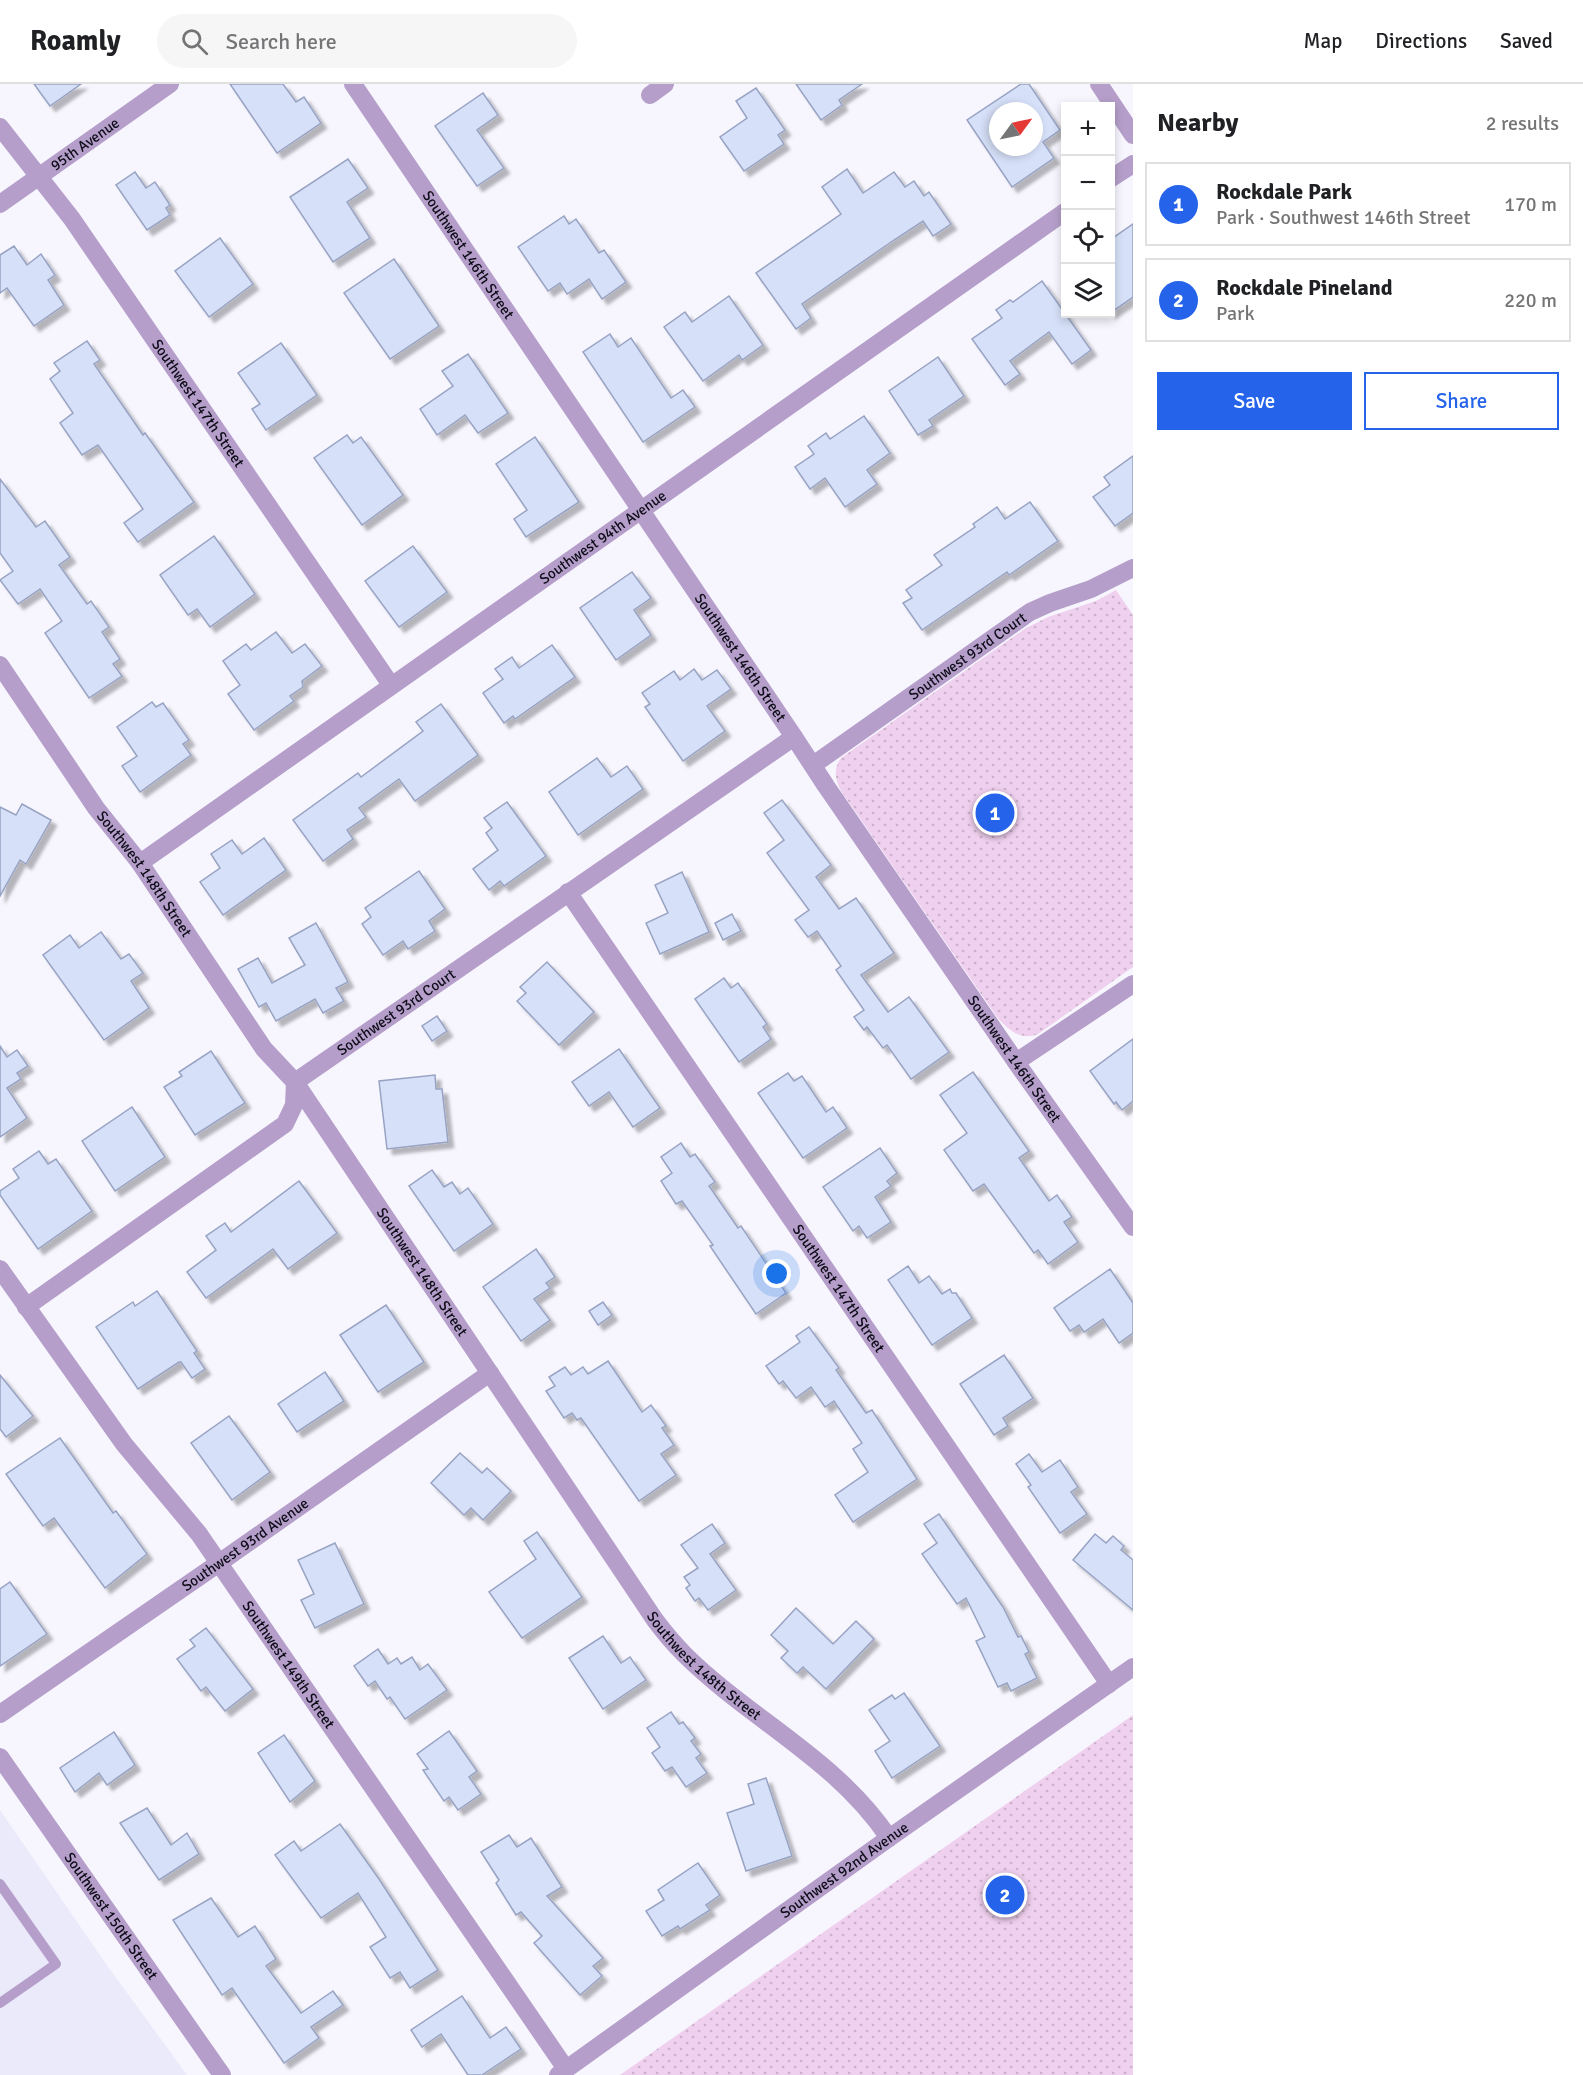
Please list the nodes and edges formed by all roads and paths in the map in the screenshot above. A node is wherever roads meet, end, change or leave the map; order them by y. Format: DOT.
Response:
graph roads {
  1 [pos="170,84"];
  2 [pos="353,84"];
  3 [pos="665,84"];
  4 [pos="1099,84"];
  5 [pos="650,95"];
  6 [pos="0,127"];
  7 [pos="1133,135"];
  8 [pos="1133,164"];
  9 [pos="38,177"];
  10 [pos="1115,177"];
  11 [pos="0,204"];
  12 [pos="1061,214"];
  13 [pos="641,510"];
  14 [pos="1133,567"];
  15 [pos="0,665"];
  16 [pos="391,685"];
  17 [pos="794,736"];
  18 [pos="813,765"];
  19 [pos="140,863"];
  20 [pos="568,892"];
  21 [pos="1133,984"];
  22 [pos="1016,1062"];
  23 [pos="295,1082"];
  24 [pos="1133,1227"];
  25 [pos="0,1269"];
  26 [pos="26,1307"];
  27 [pos="490,1372"];
  28 [pos="219,1563"];
  29 [pos="1133,1667"];
  30 [pos="1109,1684"];
  31 [pos="0,1714"];
  32 [pos="0,1757"];
  33 [pos="889,1838"];
  34 [pos="0,1884"];
  35 [pos="0,2003"];
  36 [pos="562,2072"];
  37 [pos="222,2075"];
  1 -- 9 [label="street, 95th Avenue"];
  2 -- 13 [label="street, Southwest 146th Street"];
  3 -- 5 [label="street"];
  4 -- 7 [label="street"];
  6 -- 9 [label="street, Southwest 147th Street"];
  8 -- 10 [label="street"];
  9 -- 11 [label="street, 95th Avenue"];
  9 -- 16 [label="street, Southwest 147th Street"];
  12 -- 13 [label="street, Southwest 94th Avenue"];
  13 -- 16 [label="street, Southwest 94th Avenue"];
  13 -- 17 [label="street, Southwest 146th Street"];
  14 -- 18 [label="street, Southwest 93rd Court"];
  15 -- 19 [label="street, Southwest 148th Street"];
  16 -- 19 [label="street, Southwest 94th Avenue"];
  17 -- 18 [label="street, Southwest 146th Street"];
  17 -- 20 [label="street, Southwest 93rd Court"];
  18 -- 22 [label="street, Southwest 146th Street"];
  19 -- 23 [label="street, Southwest 148th Street"];
  20 -- 23 [label="street, Southwest 93rd Court"];
  20 -- 30 [label="street, Southwest 147th Street"];
  21 -- 22 [label="street"];
  22 -- 24 [label="street, Southwest 146th Street"];
  23 -- 26 [label="street"];
  23 -- 27 [label="street, Southwest 148th Street"];
  25 -- 26 [label="street, Southwest 149th Street"];
  26 -- 28 [label="street, Southwest 149th Street"];
  27 -- 28 [label="street, Southwest 93rd Avenue"];
  27 -- 33 [label="street, Southwest 148th Street"];
  28 -- 31 [label="street, Southwest 93rd Avenue"];
  28 -- 36 [label="street, Southwest 149th Street"];
  29 -- 30 [label="street, Southwest 92nd Avenue"];
  30 -- 33 [label="street, Southwest 92nd Avenue"];
  32 -- 37 [label="street, Southwest 150th Street"];
  33 -- 36 [label="street, Southwest 92nd Avenue"];
  34 -- 35 [label="lane"];
}
